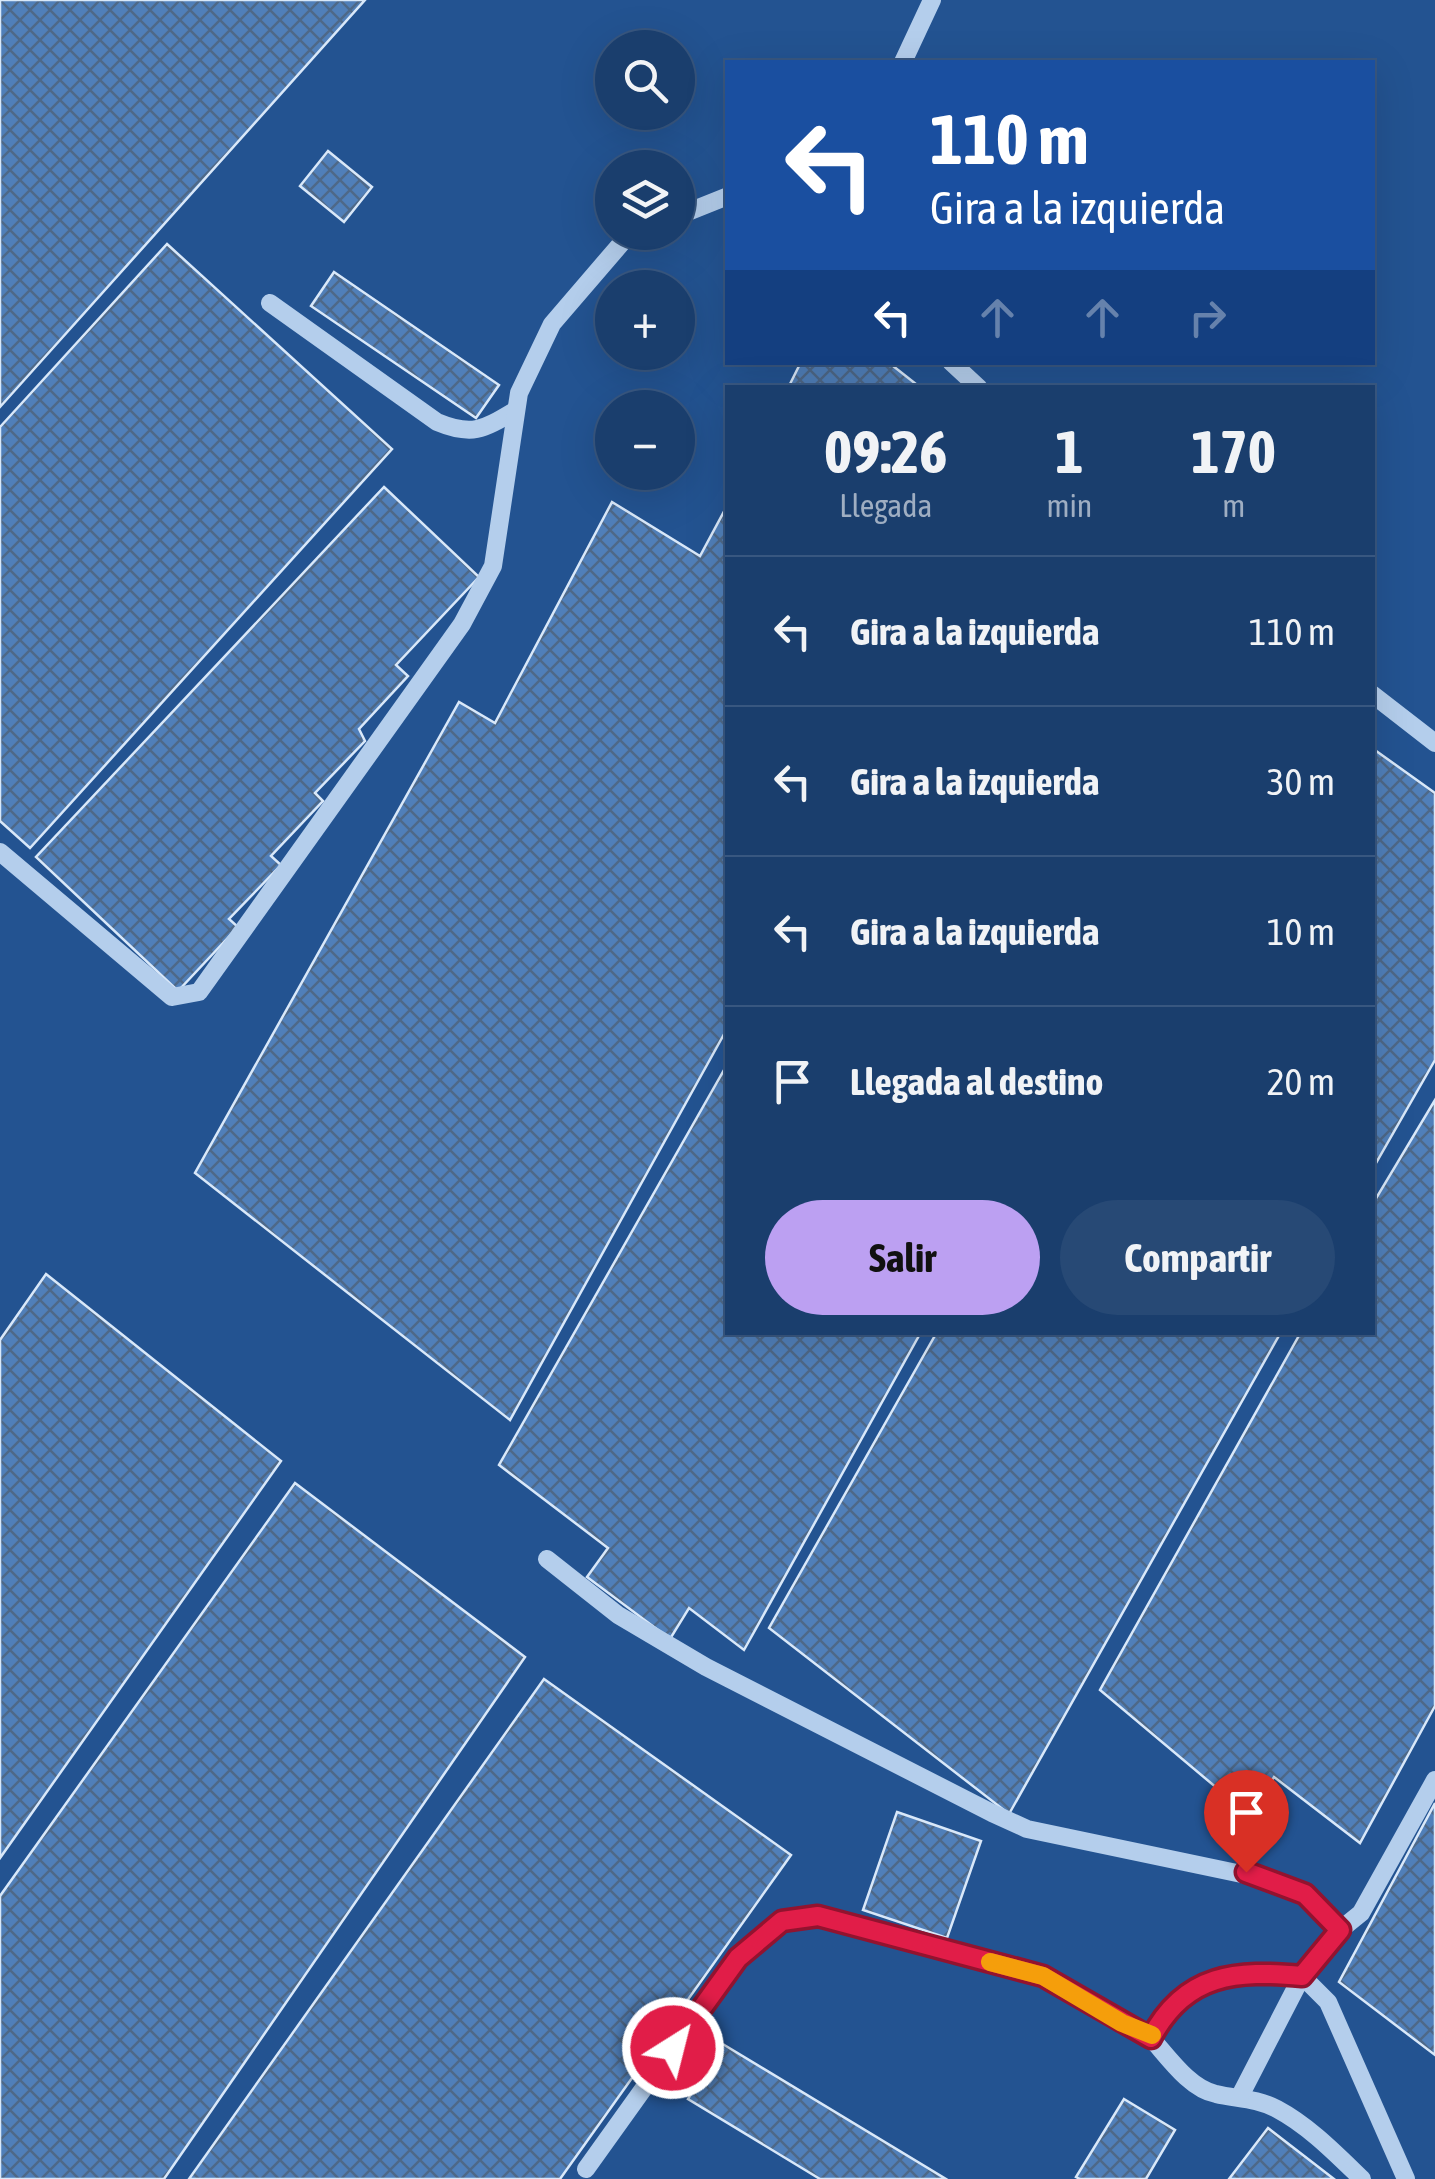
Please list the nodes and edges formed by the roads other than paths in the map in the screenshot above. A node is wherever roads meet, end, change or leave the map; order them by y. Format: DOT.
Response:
graph roads {
  1 [pos="932,0"];
  2 [pos="904,60"];
  3 [pos="725,197"];
  4 [pos="702,205"];
  5 [pos="695,208"];
  6 [pos="725,209"];
  7 [pos="616,250"];
  8 [pos="270,303"];
  9 [pos="954,365"];
  10 [pos="976,385"];
  11 [pos="516,410"];
  12 [pos="1375,696"];
  13 [pos="1435,743"];
  14 [pos="0,852"];
  15 [pos="547,1558"];
  16 [pos="1435,1780"];
  17 [pos="1340,1930"];
  18 [pos="1302,1976"];
  19 [pos="1151,2038"];
  20 [pos="1240,2096"];
  21 [pos="586,2169"];
  22 [pos="1362,2179"];
  23 [pos="1406,2179"];
  1 -- 2 [label="lane"];
  3 -- 4 [label="lane"];
  4 -- 5 [label="lane"];
  4 -- 6 [label="lane"];
  7 -- 11 [label="lane"];
  8 -- 11 [label="lane"];
  9 -- 10 [label="lane"];
  11 -- 14 [label="lane"];
  12 -- 13 [label="lane"];
  15 -- 17 [label="lane"];
  16 -- 17 [label="lane"];
  17 -- 18 [label="lane"];
  18 -- 19 [label="lane"];
  18 -- 20 [label="lane"];
  18 -- 23 [label="lane"];
  19 -- 20 [label="lane"];
  19 -- 21 [label="lane"];
  20 -- 22 [label="lane"];
}
